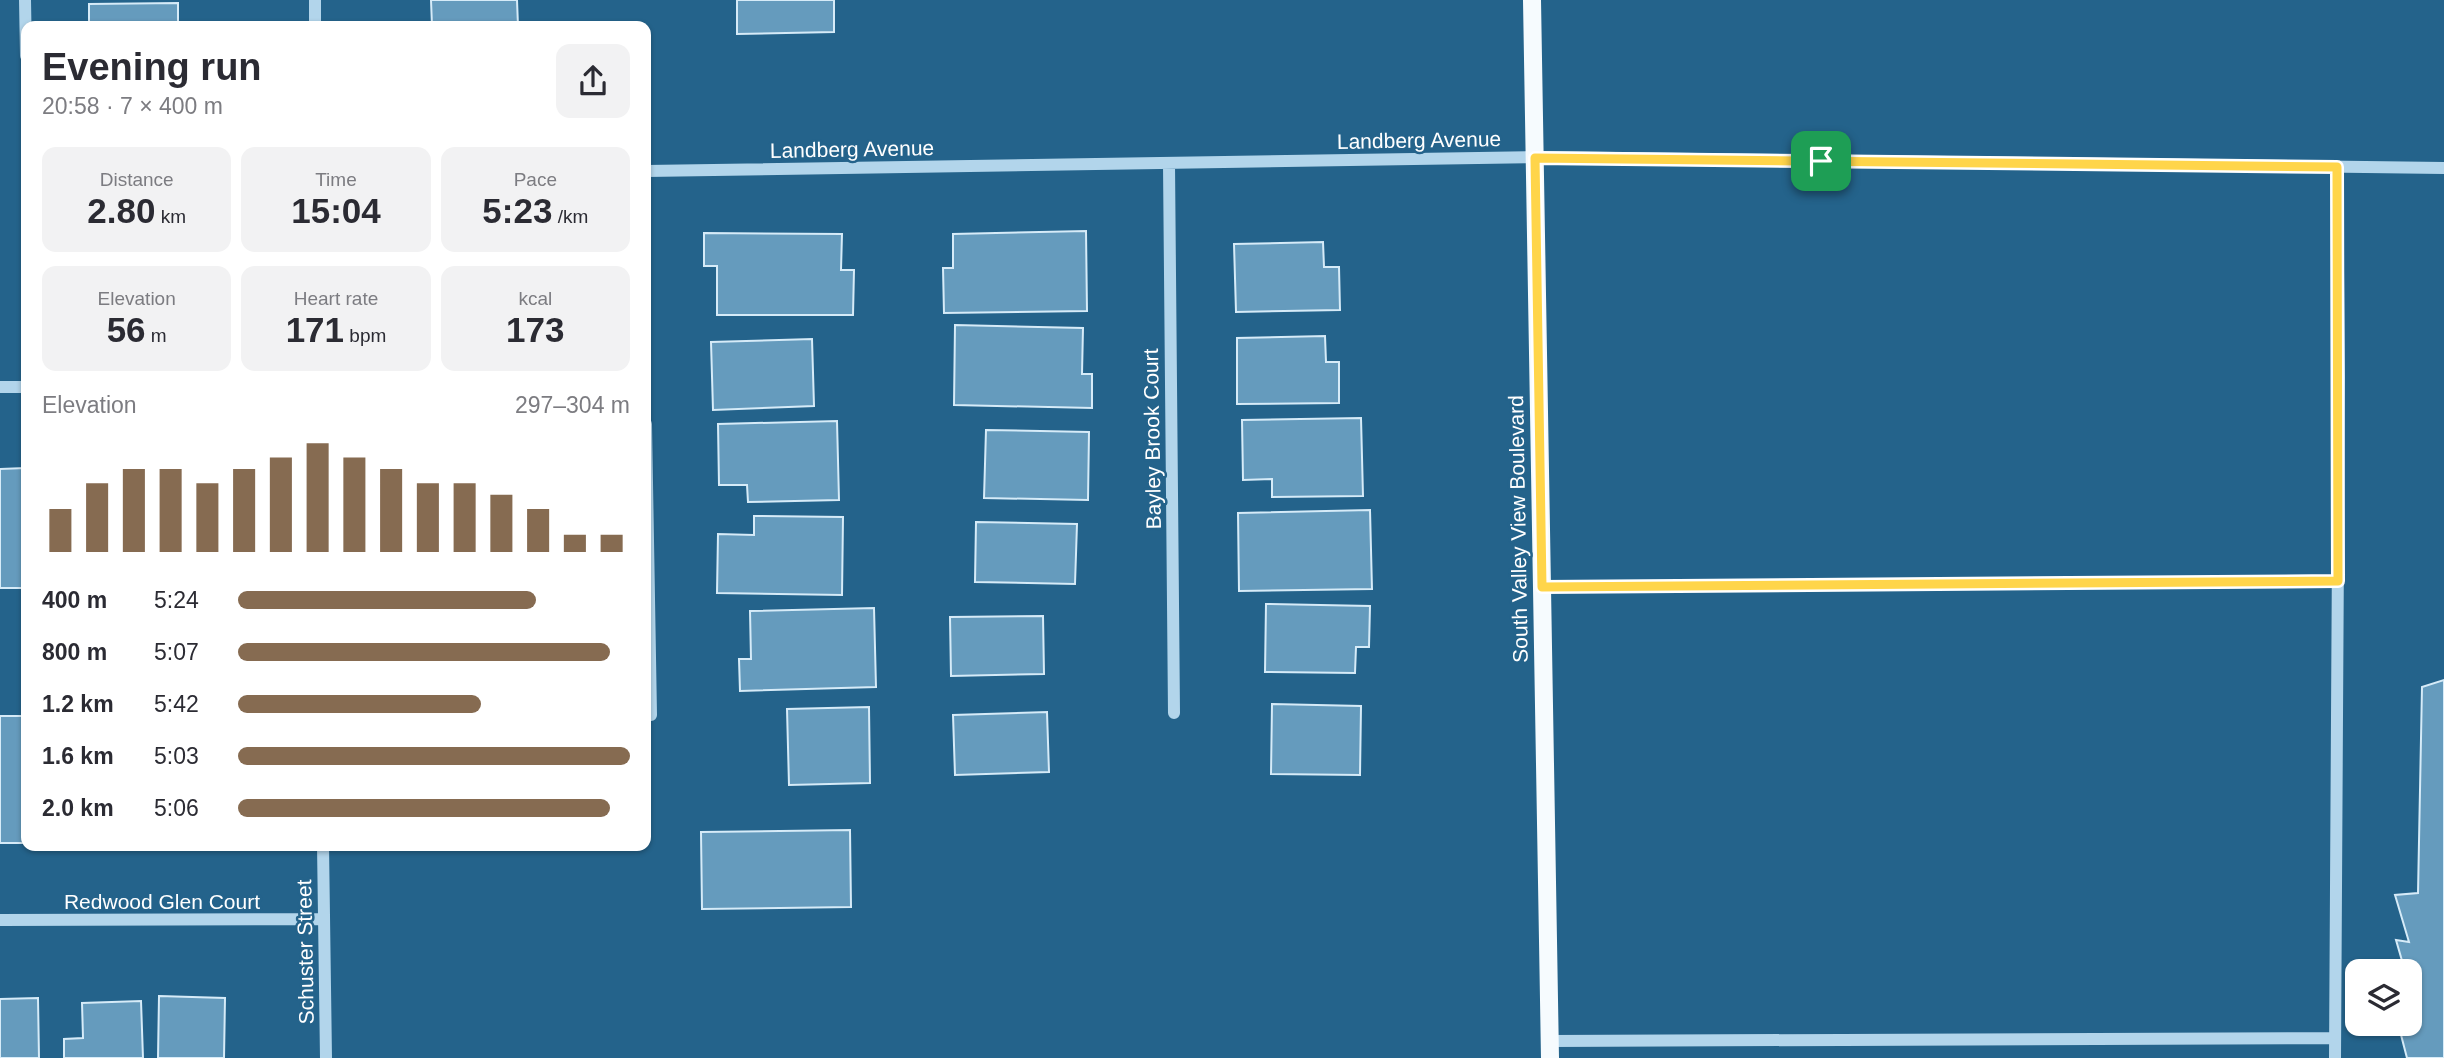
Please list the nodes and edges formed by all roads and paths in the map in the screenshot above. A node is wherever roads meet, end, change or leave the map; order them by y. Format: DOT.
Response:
graph roads {
  1 [pos="25,0"];
  2 [pos="315,0"];
  3 [pos="1532,0"];
  4 [pos="25,21"];
  5 [pos="315,21"];
  6 [pos="1535,158"];
  7 [pos="1169,164"];
  8 [pos="2337,167"];
  9 [pos="2444,168"];
  10 [pos="651,171"];
  11 [pos="0,387"];
  12 [pos="21,387"];
  13 [pos="2338,581"];
  14 [pos="1542,587"];
  15 [pos="1174,712"];
  16 [pos="323,851"];
  17 [pos="324,919"];
  18 [pos="0,920"];
  19 [pos="2335,1038"];
  20 [pos="1550,1050"];
  21 [pos="326,1058"];
  22 [pos="2335,1058"];
  1 -- 4 [label="street"];
  2 -- 5 [label="street"];
  3 -- 6 [label="main road, South Valley View Boulevard"];
  6 -- 7 [label="street, Landberg Avenue"];
  6 -- 8 [label="street, Landberg Avenue"];
  6 -- 14 [label="main road, South Valley View Boulevard"];
  7 -- 10 [label="street, Landberg Avenue"];
  7 -- 15 [label="street, Bayley Brook Court"];
  8 -- 9 [label="street, Landberg Avenue"];
  8 -- 13 [label="street"];
  11 -- 12 [label="street"];
  13 -- 14 [label="street"];
  13 -- 19 [label="street"];
  14 -- 20 [label="main road, South Valley View Boulevard"];
  16 -- 17 [label="street, Schuster Street"];
  17 -- 18 [label="street, Redwood Glen Court"];
  17 -- 21 [label="street, Schuster Street"];
  19 -- 20 [label="street"];
  19 -- 22 [label="street"];
}
